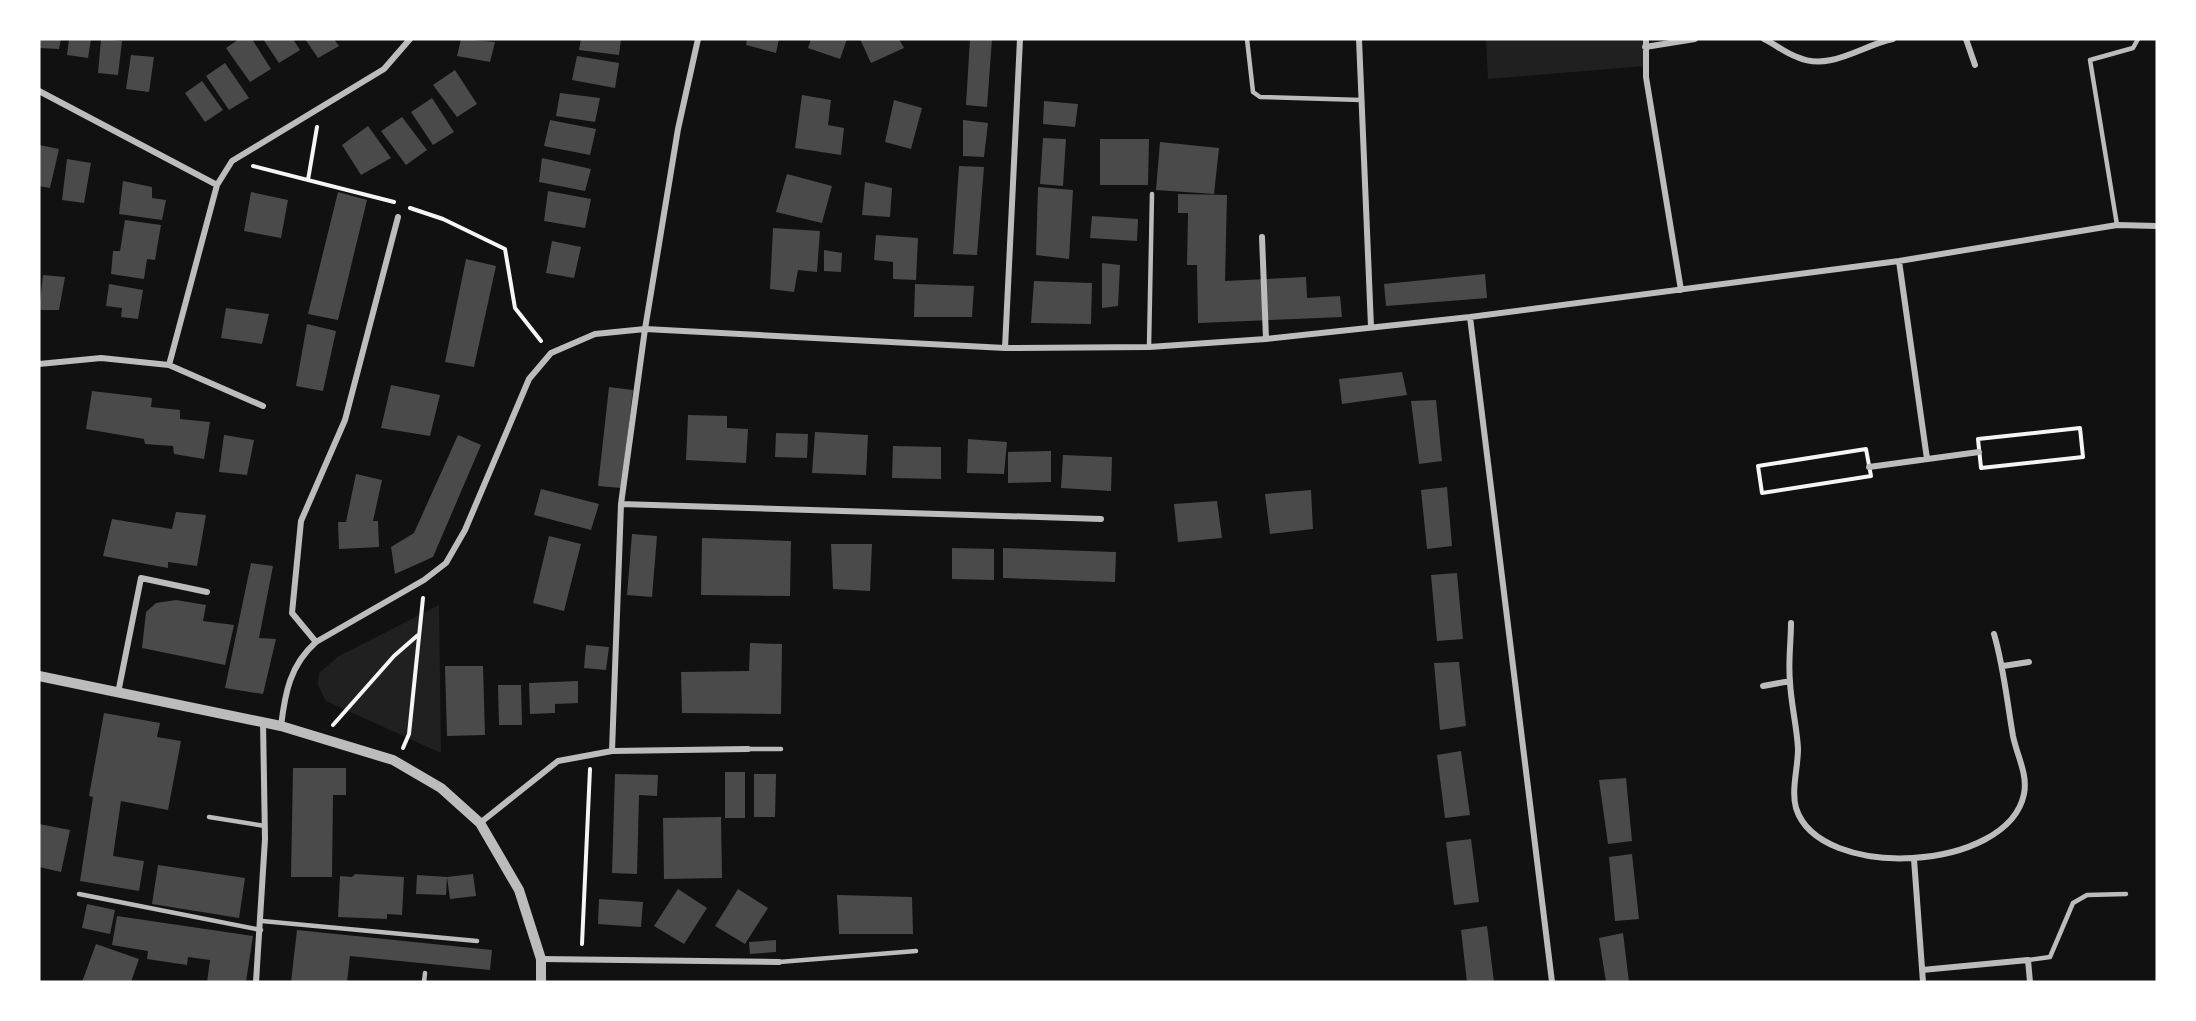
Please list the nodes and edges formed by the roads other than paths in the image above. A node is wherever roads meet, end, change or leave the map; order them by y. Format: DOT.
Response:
graph roads {
  1 [pos="410,39"];
  2 [pos="698,39"];
  3 [pos="1020,39"];
  4 [pos="1247,39"];
  5 [pos="1359,39"];
  6 [pos="1646,39"];
  7 [pos="1695,39"];
  8 [pos="1764,39"];
  9 [pos="1893,39"];
  10 [pos="1966,39"];
  11 [pos="2138,39"];
  12 [pos="1645,47"];
  13 [pos="1975,65"];
  14 [pos="39,91"];
  15 [pos="1361,100"];
  16 [pos="217,185"];
  17 [pos="1152,194"];
  18 [pos="398,217"];
  19 [pos="2117,225"];
  20 [pos="2157,226"];
  21 [pos="1262,237"];
  22 [pos="1899,261"];
  23 [pos="1681,290"];
  24 [pos="1470,317"];
  25 [pos="1371,327"];
  26 [pos="645,328"];
  27 [pos="1266,339"];
  28 [pos="1149,347"];
  29 [pos="1005,348"];
  30 [pos="39,364"];
  31 [pos="169,364"];
  32 [pos="263,406"];
  33 [pos="1979,452"];
  34 [pos="1927,459"];
  35 [pos="1869,467"];
  36 [pos="621,504"];
  37 [pos="1101,519"];
  38 [pos="207,592"];
  39 [pos="1791,623"];
  40 [pos="1994,634"];
  41 [pos="316,642"];
  42 [pos="2029,662"];
  43 [pos="2003,666"];
  44 [pos="39,676"];
  45 [pos="1790,681"];
  46 [pos="1764,686"];
  47 [pos="118,693"];
  48 [pos="263,722"];
  49 [pos="281,726"];
  50 [pos="748,749"];
  51 [pos="781,749"];
  52 [pos="612,751"];
  53 [pos="208,817"];
  54 [pos="480,823"];
  55 [pos="265,826"];
  56 [pos="1914,859"];
  57 [pos="79,894"];
  58 [pos="2126,894"];
  59 [pos="262,921"];
  60 [pos="261,930"];
  61 [pos="477,941"];
  62 [pos="916,951"];
  63 [pos="541,959"];
  64 [pos="2028,960"];
  65 [pos="779,962"];
  66 [pos="1922,970"];
  67 [pos="425,973"];
  68 [pos="256,982"];
  69 [pos="424,982"];
  70 [pos="541,982"];
  71 [pos="1552,982"];
  72 [pos="1923,982"];
  73 [pos="2030,982"];
  1 -- 16 [label="street"];
  2 -- 26 [label="street"];
  3 -- 29 [label="street"];
  4 -- 15 [label="lane"];
  5 -- 15 [label="street"];
  6 -- 12 [label="street"];
  7 -- 12 [label="street"];
  8 -- 9 [label="street"];
  10 -- 13 [label="street"];
  11 -- 19 [label="lane"];
  12 -- 23 [label="street"];
  14 -- 16 [label="street"];
  15 -- 25 [label="street"];
  16 -- 31 [label="street"];
  17 -- 28 [label="lane"];
  18 -- 41 [label="street"];
  19 -- 20 [label="street"];
  19 -- 22 [label="street"];
  21 -- 27 [label="street"];
  22 -- 23 [label="street"];
  22 -- 34 [label="street"];
  23 -- 24 [label="street"];
  24 -- 25 [label="street"];
  24 -- 71 [label="street"];
  25 -- 27 [label="street"];
  26 -- 29 [label="street"];
  26 -- 36 [label="street"];
  26 -- 41 [label="street"];
  27 -- 28 [label="street"];
  28 -- 29 [label="street"];
  30 -- 31 [label="street"];
  31 -- 32 [label="street"];
  33 -- 34 [label="street"];
  34 -- 35 [label="street"];
  36 -- 37 [label="street"];
  36 -- 52 [label="street"];
  38 -- 47 [label="street"];
  39 -- 45 [label="street"];
  40 -- 43 [label="street"];
  41 -- 49 [label="street"];
  42 -- 43 [label="street"];
  43 -- 56 [label="street"];
  44 -- 47 [label="street"];
  45 -- 46 [label="street"];
  45 -- 56 [label="street"];
  47 -- 48 [label="street"];
  48 -- 49 [label="street"];
  48 -- 55 [label="street"];
  49 -- 54 [label="street"];
  50 -- 51 [label="lane"];
  50 -- 52 [label="street"];
  52 -- 54 [label="street"];
  53 -- 55 [label="lane"];
  54 -- 63 [label="street"];
  55 -- 59 [label="street"];
  56 -- 66 [label="street"];
  57 -- 60 [label="lane"];
  58 -- 64 [label="lane"];
  59 -- 60 [label="street"];
  59 -- 61 [label="lane"];
  60 -- 68 [label="street"];
  62 -- 65 [label="lane"];
  63 -- 65 [label="street"];
  63 -- 70 [label="street"];
  64 -- 66 [label="street"];
  64 -- 73 [label="street"];
  66 -- 72 [label="street"];
  67 -- 69 [label="lane"];
}
